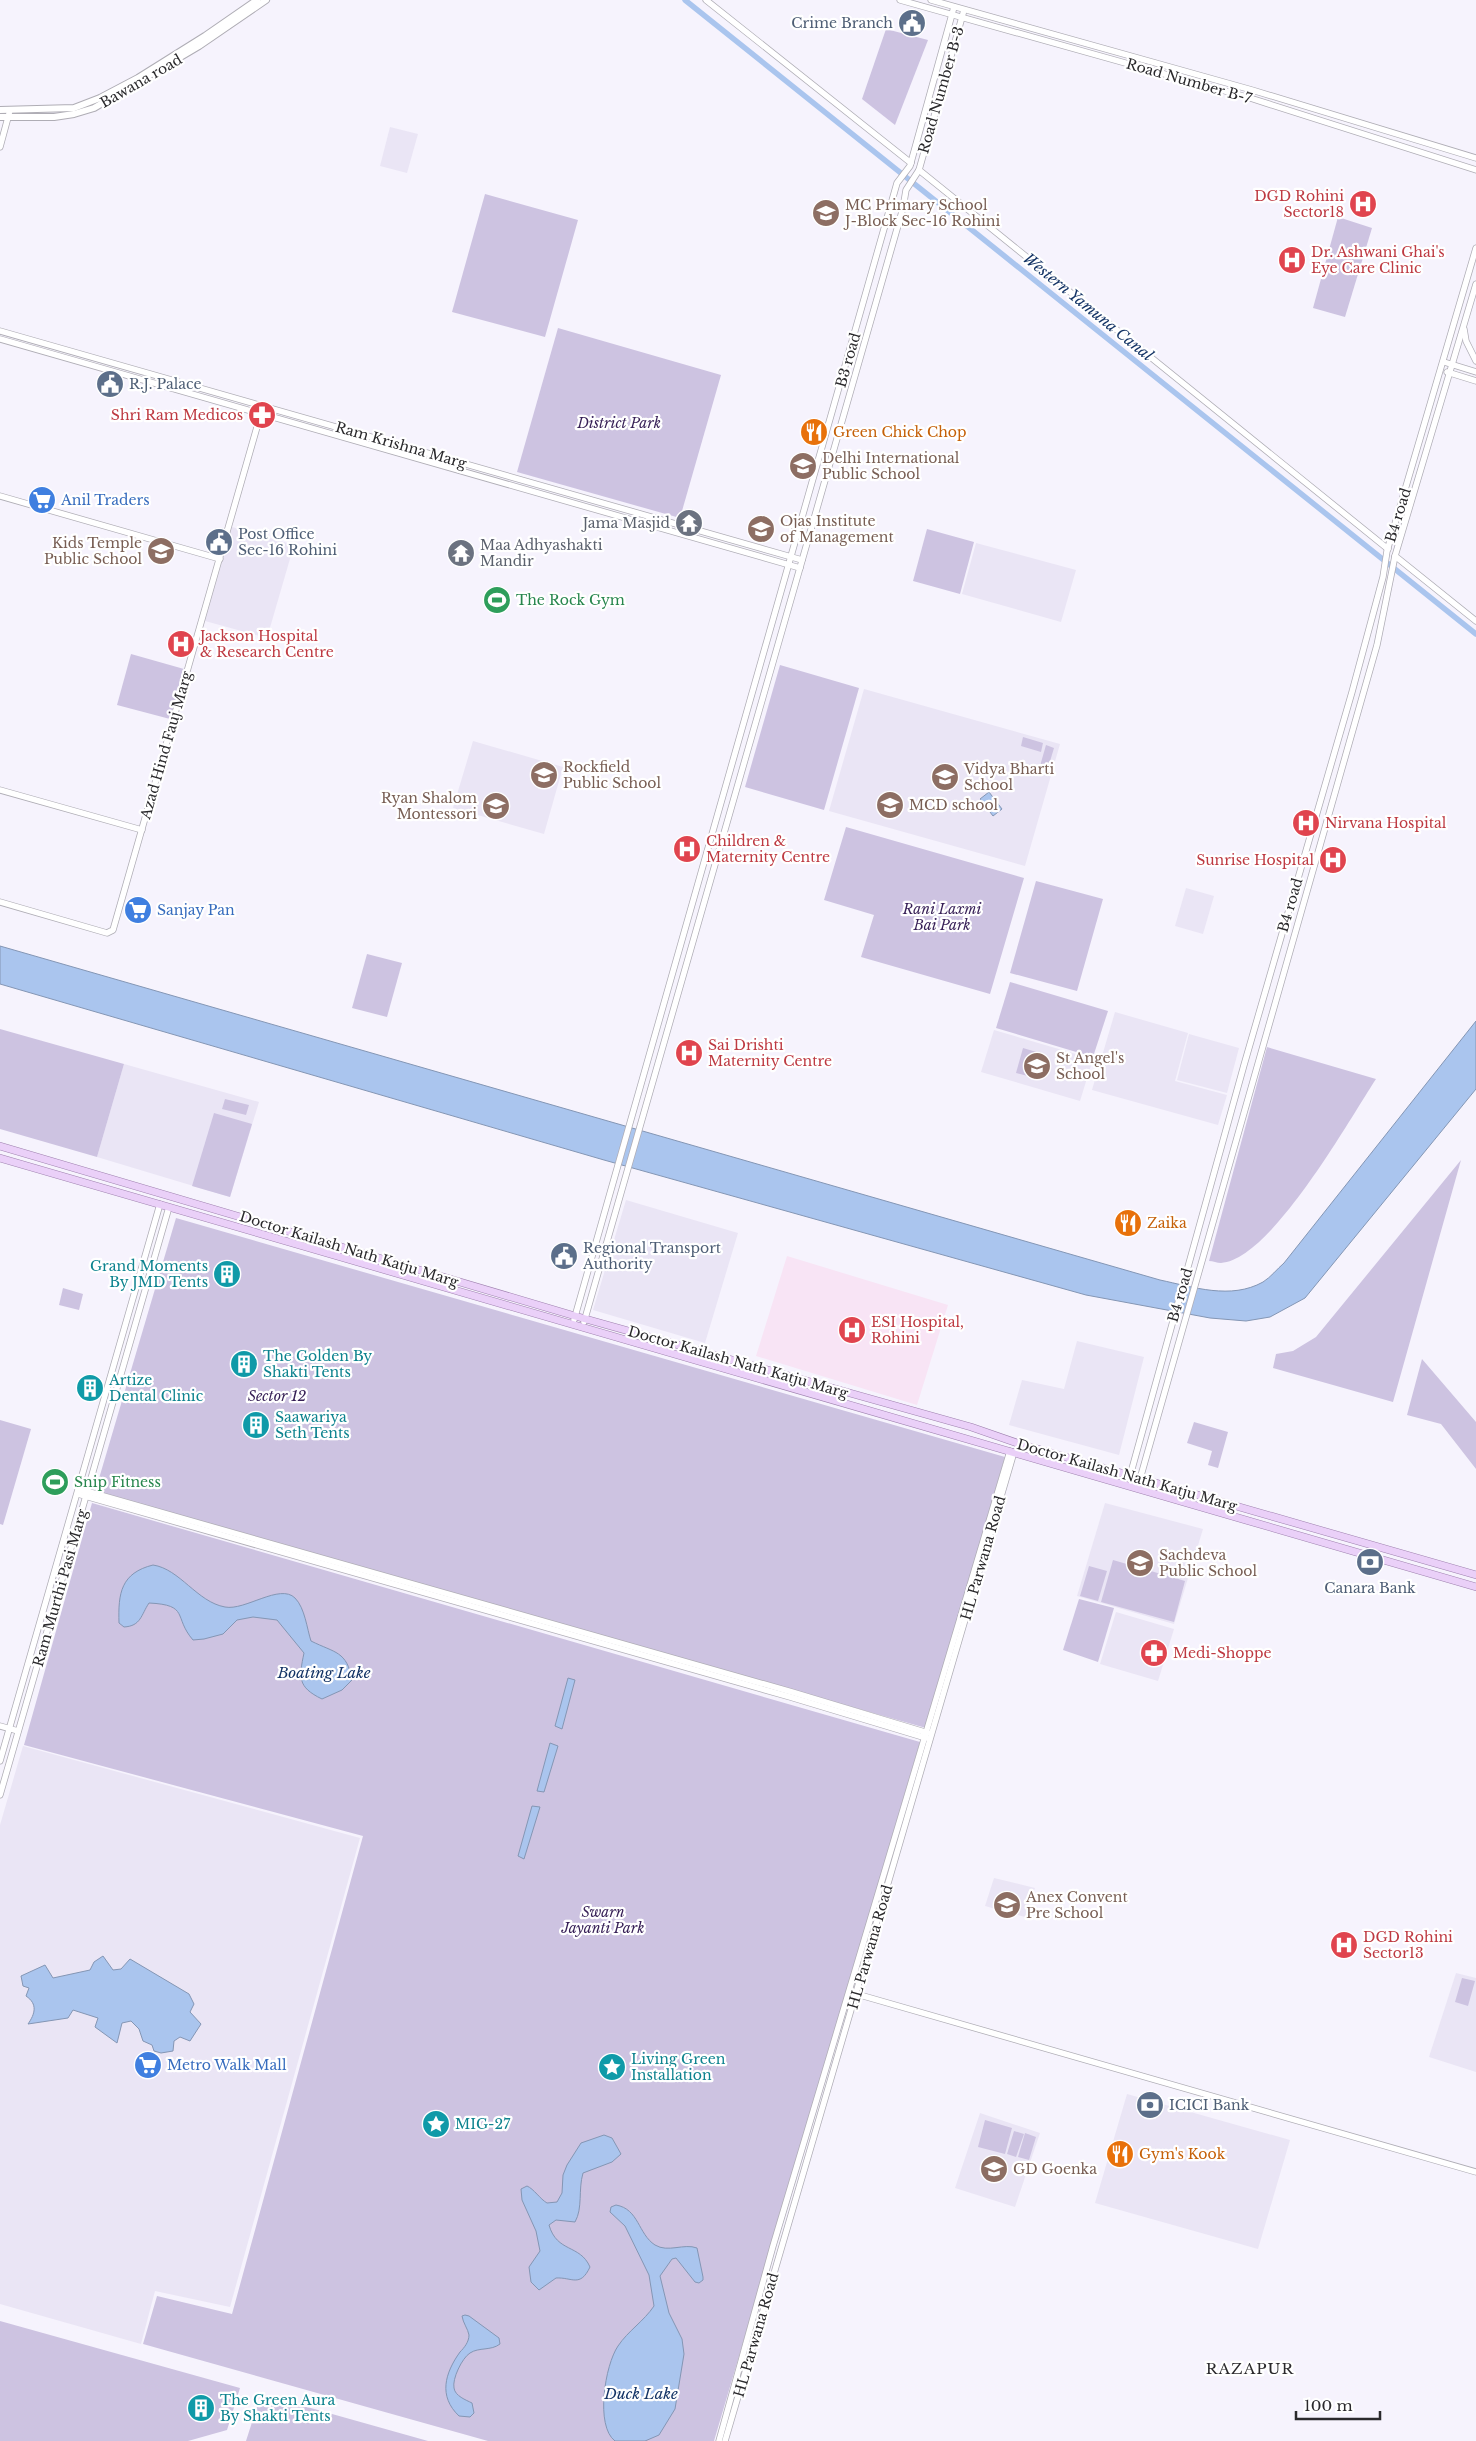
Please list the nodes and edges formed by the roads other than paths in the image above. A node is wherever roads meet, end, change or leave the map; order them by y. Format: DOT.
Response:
graph roads {
  1 [pos="257,0"];
  2 [pos="266,0"];
  3 [pos="706,0"];
  4 [pos="900,0"];
  5 [pos="931,0"];
  6 [pos="954,7"];
  7 [pos="964,10"];
  8 [pos="952,15"];
  9 [pos="962,17"];
  10 [pos="0,113"];
  11 [pos="9,114"];
  12 [pos="0,147"];
  13 [pos="1476,158"];
  14 [pos="911,165"];
  15 [pos="1476,170"];
  16 [pos="918,172"];
  17 [pos="1476,248"];
  18 [pos="1475,257"];
  19 [pos="1476,284"];
  20 [pos="1464,327"];
  21 [pos="0,331"];
  22 [pos="0,339"];
  23 [pos="1476,360"];
  24 [pos="1444,362"];
  25 [pos="1453,365"];
  26 [pos="1441,370"];
  27 [pos="1476,372"];
  28 [pos="1450,374"];
  29 [pos="1476,381"];
  30 [pos="261,413"];
  31 [pos="0,496"];
  32 [pos="1388,550"];
  33 [pos="792,557"];
  34 [pos="1395,558"];
  35 [pos="220,559"];
  36 [pos="802,560"];
  37 [pos="789,565"];
  38 [pos="800,568"];
  39 [pos="1476,621"];
  40 [pos="0,790"];
  41 [pos="142,830"];
  42 [pos="0,902"];
  43 [pos="0,1146"];
  44 [pos="29,1154"];
  45 [pos="0,1158"];
  46 [pos="26,1165"];
  47 [pos="160,1204"];
  48 [pos="169,1207"];
  49 [pos="603,1217"];
  50 [pos="613,1220"];
  51 [pos="259,1222"];
  52 [pos="256,1232"];
  53 [pos="575,1316"];
  54 [pos="585,1318"];
  55 [pos="573,1324"];
  56 [pos="582,1327"];
  57 [pos="952,1423"];
  58 [pos="949,1432"];
  59 [pos="1012,1452"];
  60 [pos="1130,1476"];
  61 [pos="1140,1478"];
  62 [pos="79,1492"];
  63 [pos="87,1494"];
  64 [pos="1476,1575"];
  65 [pos="1476,1587"];
  66 [pos="0,1726"];
  67 [pos="10,1729"];
  68 [pos="18,1731"];
  69 [pos="928,1736"];
  70 [pos="0,1761"];
  71 [pos="0,1795"];
  72 [pos="848,1991"];
  73 [pos="856,1994"];
  74 [pos="1476,2172"];
  75 [pos="719,2441"];
  76 [pos="725,2441"];
  1 -- 11 [label="main road, Bawana road"];
  2 -- 11 [label="main road, Bawana road"];
  3 -- 14 [label="street"];
  4 -- 8 [label="street, Road Number B-7"];
  5 -- 6 [label="street, Road Number B-7"];
  6 -- 7 [label="street, Road Number B-7"];
  6 -- 8 [label="street"];
  7 -- 9 [label="street, Road Number B-3"];
  7 -- 13 [label="street, Road Number B-7"];
  8 -- 9 [label="street, Road Number B-7"];
  8 -- 14 [label="street"];
  9 -- 15 [label="street, Road Number B-7"];
  9 -- 16 [label="street, Road Number B-3"];
  10 -- 11 [label="main road, Bawana road"];
  11 -- 12 [label="street"];
  14 -- 33 [label="street, B3 road"];
  16 -- 32 [label="street"];
  16 -- 36 [label="street, B3 road"];
  17 -- 18 [label="street, B4 road"];
  18 -- 24 [label="street, B4 road"];
  19 -- 20 [label="street, B4 road"];
  20 -- 23 [label="street"];
  20 -- 25 [label="street, B4 road"];
  21 -- 33 [label="street, Ram Krishna Marg"];
  22 -- 30 [label="street, Ram Krishna Marg"];
  24 -- 25 [label="street"];
  24 -- 26 [label="street, B4 road"];
  25 -- 27 [label="street"];
  25 -- 28 [label="street, B4 road"];
  26 -- 28 [label="street"];
  26 -- 32 [label="street, B4 road"];
  28 -- 29 [label="street"];
  28 -- 34 [label="street, B4 road"];
  30 -- 35 [label="street, Azad Hind Fauj Marg"];
  30 -- 37 [label="street, Ram Krishna Marg"];
  31 -- 35 [label="street"];
  32 -- 60 [label="street, B4 road"];
  33 -- 36 [label="street, Ram Krishna Marg"];
  33 -- 37 [label="street, B3 road"];
  34 -- 39 [label="street"];
  34 -- 61 [label="street, B4 road"];
  35 -- 41 [label="street, Azad Hind Fauj Marg"];
  36 -- 38 [label="street, B3 road"];
  37 -- 38 [label="street, Ram Krishna Marg"];
  37 -- 49 [label="street, B3 road"];
  38 -- 50 [label="street, B3 road"];
  40 -- 41 [label="street"];
  41 -- 42 [label="street, Azad Hind Fauj Marg"];
  43 -- 44 [label="main road, Doctor Kailash Nath Katju Marg"];
  44 -- 46 [label="main road"];
  44 -- 51 [label="main road, Doctor Kailash Nath Katju Marg"];
  45 -- 46 [label="main road, Doctor Kailash Nath Katju Marg"];
  46 -- 47 [label="main road, Doctor Kailash Nath Katju Marg"];
  47 -- 48 [label="main road, Doctor Kailash Nath Katju Marg"];
  47 -- 62 [label="street, Ram Murthi Pasi Marg"];
  48 -- 52 [label="main road, Doctor Kailash Nath Katju Marg"];
  48 -- 63 [label="street, Ram Murthi Pasi Marg"];
  49 -- 50 [label="street"];
  49 -- 53 [label="street, B3 road"];
  50 -- 54 [label="street, B3 road"];
  51 -- 52 [label="main road"];
  51 -- 53 [label="main road, Doctor Kailash Nath Katju Marg"];
  52 -- 55 [label="main road, Doctor Kailash Nath Katju Marg"];
  53 -- 54 [label="main road, Doctor Kailash Nath Katju Marg"];
  53 -- 55 [label="street, B3 road"];
  54 -- 56 [label="street, B3 road"];
  54 -- 57 [label="main road, Doctor Kailash Nath Katju Marg"];
  55 -- 56 [label="main road, Doctor Kailash Nath Katju Marg"];
  56 -- 58 [label="main road, Doctor Kailash Nath Katju Marg"];
  57 -- 58 [label="main road"];
  57 -- 60 [label="main road, Doctor Kailash Nath Katju Marg"];
  58 -- 59 [label="main road, Doctor Kailash Nath Katju Marg"];
  59 -- 65 [label="main road, Doctor Kailash Nath Katju Marg"];
  59 -- 69 [label="street, HL Parwana Road"];
  60 -- 61 [label="main road, Doctor Kailash Nath Katju Marg"];
  61 -- 64 [label="main road, Doctor Kailash Nath Katju Marg"];
  62 -- 63 [label="street"];
  62 -- 67 [label="street, Ram Murthi Pasi Marg"];
  63 -- 68 [label="street, Ram Murthi Pasi Marg"];
  63 -- 69 [label="street"];
  66 -- 67 [label="street"];
  67 -- 68 [label="street"];
  67 -- 70 [label="street, Ram Murthi Pasi Marg"];
  68 -- 71 [label="street, Ram Murthi Pasi Marg"];
  69 -- 72 [label="street"];
  69 -- 73 [label="street, HL Parwana Road"];
  72 -- 73 [label="street"];
  72 -- 75 [label="street"];
  73 -- 74 [label="street"];
  73 -- 76 [label="street, HL Parwana Road"];
}
